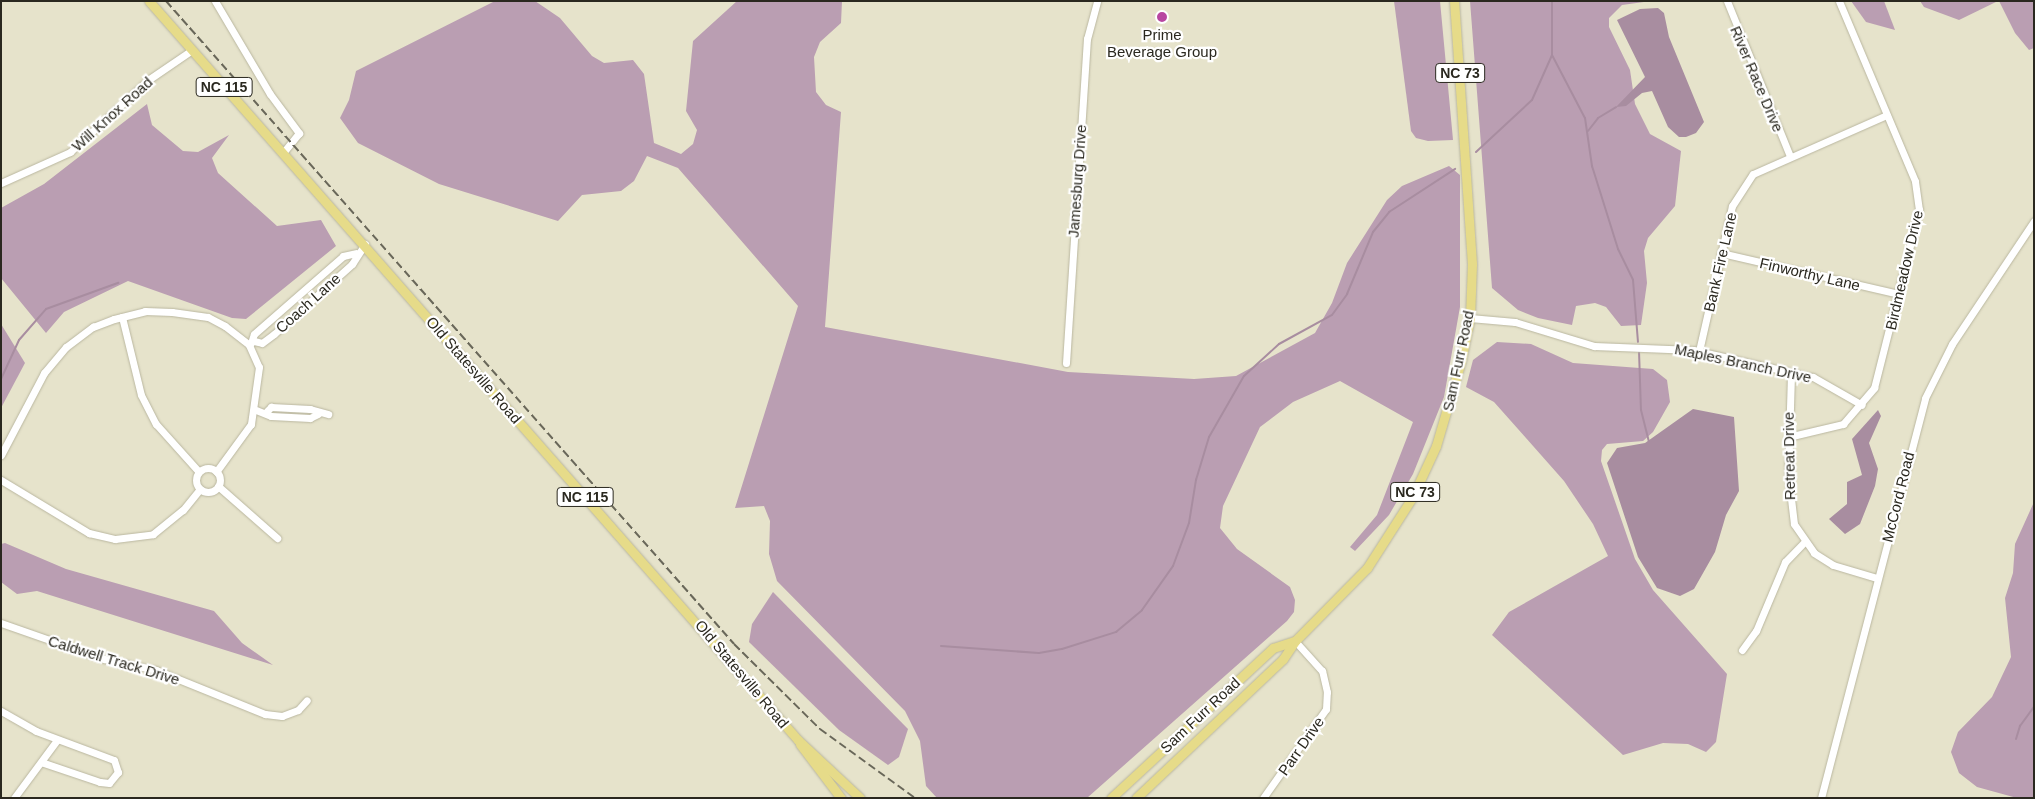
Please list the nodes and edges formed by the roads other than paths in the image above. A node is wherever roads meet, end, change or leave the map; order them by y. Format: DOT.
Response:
graph roads {
  1 [pos="149,1"];
  2 [pos="215,1"];
  3 [pos="1097,1"];
  4 [pos="1454,1"];
  5 [pos="1839,1"];
  6 [pos="1729,2"];
  7 [pos="192,50"];
  8 [pos="1887,115"];
  9 [pos="283,154"];
  10 [pos="1790,156"];
  11 [pos="1,184"];
  12 [pos="2034,221"];
  13 [pos="365,244"];
  14 [pos="356,253"];
  15 [pos="1722,253"];
  16 [pos="1899,294"];
  17 [pos="298,296"];
  18 [pos="306,304"];
  19 [pos="122,317"];
  20 [pos="1470,318"];
  21 [pos="251,343"];
  22 [pos="1699,351"];
  23 [pos="1066,363"];
  24 [pos="1791,374"];
  25 [pos="1862,405"];
  26 [pos="256,410"];
  27 [pos="328,414"];
  28 [pos="1788,437"];
  29 [pos="1,455"];
  30 [pos="199,472"];
  31 [pos="216,472"];
  32 [pos="1,480"];
  33 [pos="218,486"];
  34 [pos="200,489"];
  35 [pos="276,538"];
  36 [pos="1804,542"];
  37 [pos="1877,578"];
  38 [pos="1,624"];
  39 [pos="1295,641"];
  40 [pos="1742,650"];
  41 [pos="308,700"];
  42 [pos="1,710"];
  43 [pos="57,740"];
  44 [pos="798,740"];
  45 [pos="41,762"];
  46 [pos="14,798"];
  47 [pos="841,798"];
  48 [pos="860,798"];
  49 [pos="1111,798"];
  50 [pos="1136,798"];
  51 [pos="1263,798"];
  52 [pos="1821,798"];
  1 -- 7 [label="main road, Old Statesville Road / NC 115"];
  2 -- 9 [label="street"];
  3 -- 23 [label="street, Jamesburg Drive"];
  4 -- 20 [label="main road, Sam Furr Road / NC 73"];
  5 -- 8 [label="street, Birdmeadow Drive"];
  6 -- 10 [label="street, River Race Drive"];
  7 -- 9 [label="main road, Old Statesville Road / NC 115"];
  7 -- 11 [label="street, Will Knox Road"];
  8 -- 10 [label="street, Bank Fire Lane"];
  8 -- 16 [label="street, Birdmeadow Drive"];
  9 -- 13 [label="main road, Old Statesville Road / NC 115"];
  10 -- 15 [label="street, Bank Fire Lane"];
  12 -- 37 [label="street, McCord Road"];
  13 -- 14 [label="street, Coach Lane"];
  13 -- 44 [label="main road, Old Statesville Road / NC 115"];
  14 -- 17 [label="street, Coach Lane"];
  14 -- 18 [label="street, Coach Lane"];
  15 -- 16 [label="street, Finworthy Lane"];
  15 -- 22 [label="street, Bank Fire Lane"];
  16 -- 25 [label="street, Birdmeadow Drive"];
  17 -- 18 [label="street"];
  17 -- 21 [label="street, Coach Lane"];
  18 -- 21 [label="street, Coach Lane"];
  19 -- 21 [label="street"];
  19 -- 29 [label="street"];
  19 -- 30 [label="street"];
  20 -- 22 [label="street, Maples Branch Drive"];
  20 -- 39 [label="main road, Sam Furr Road / NC 73"];
  21 -- 26 [label="street"];
  22 -- 24 [label="street, Maples Branch Drive"];
  24 -- 25 [label="street, Maples Branch Drive"];
  24 -- 28 [label="street, Retreat Drive"];
  25 -- 28 [label="street, Birdmeadow Drive"];
  26 -- 27 [label="street"];
  26 -- 31 [label="street"];
  28 -- 36 [label="street, Retreat Drive"];
  30 -- 31 [label="street"];
  30 -- 34 [label="street"];
  31 -- 33 [label="street"];
  32 -- 34 [label="street"];
  33 -- 34 [label="street"];
  33 -- 35 [label="street"];
  36 -- 37 [label="street, Retreat Drive"];
  36 -- 40 [label="street"];
  37 -- 52 [label="street, McCord Road"];
  38 -- 41 [label="street, Caldwell Track Drive"];
  39 -- 49 [label="main road, Sam Furr Road / NC 73"];
  39 -- 50 [label="main road, Sam Furr Road / NC 73"];
  39 -- 51 [label="street, Parr Drive"];
  42 -- 43 [label="street"];
  43 -- 45 [label="street"];
  43 -- 45 [label="street"];
  44 -- 47 [label="main road, Old Statesville Road / NC 115"];
  44 -- 48 [label="main road, Old Statesville Road / NC 115"];
  45 -- 46 [label="street"];
}
